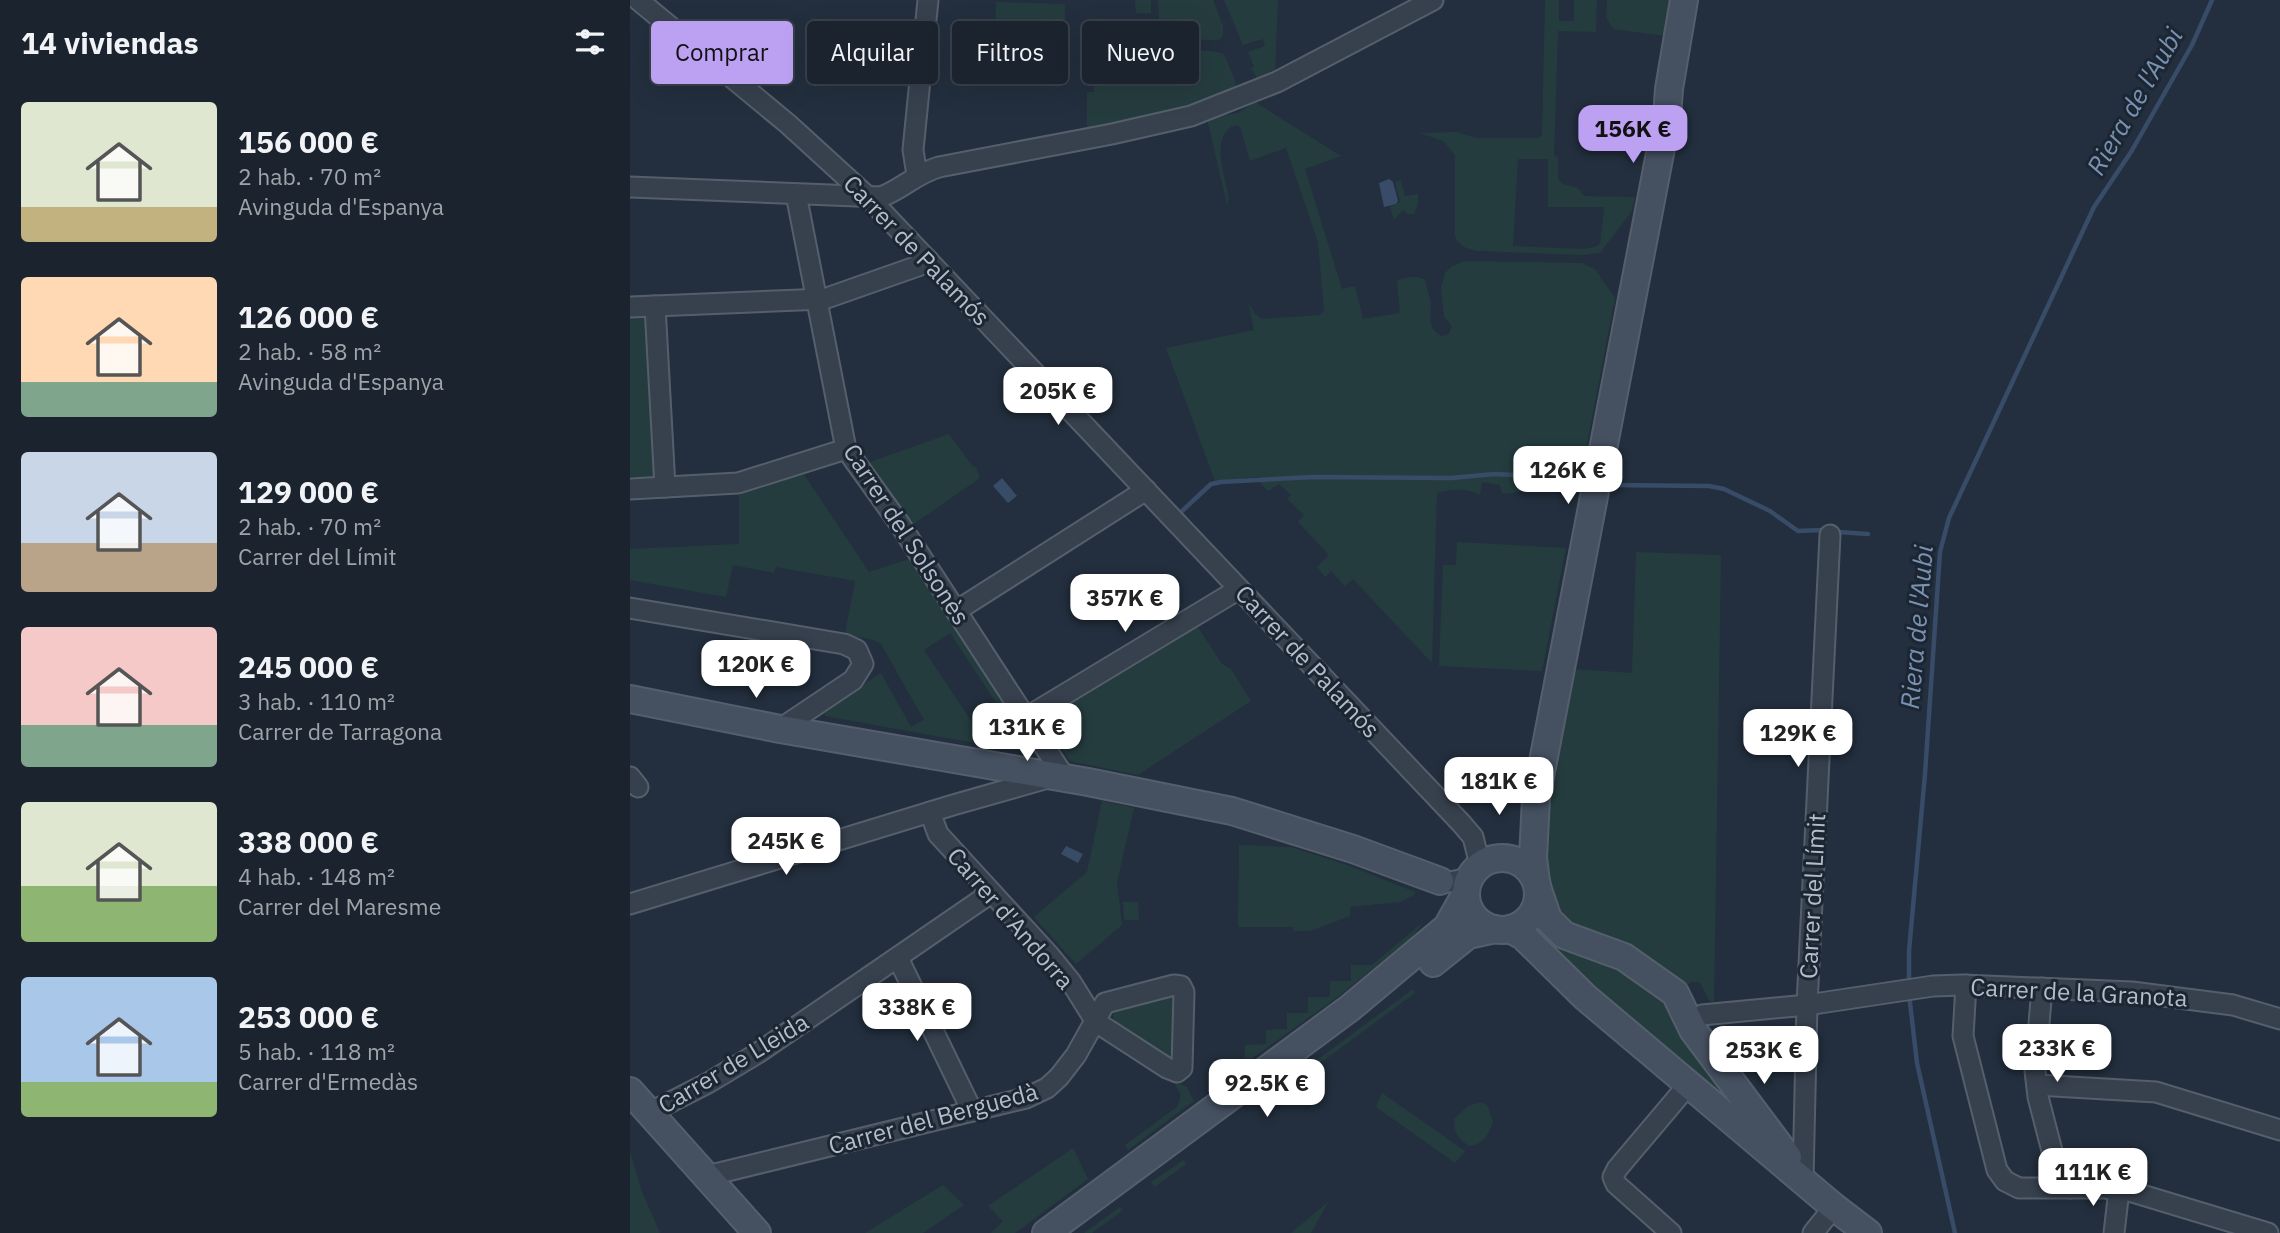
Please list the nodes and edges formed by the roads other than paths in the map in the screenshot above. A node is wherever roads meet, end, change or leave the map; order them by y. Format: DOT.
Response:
graph roads {
  1 [pos="638,0"];
  2 [pos="928,0"];
  3 [pos="1433,0"];
  4 [pos="1684,0"];
  5 [pos="1696,0"];
  6 [pos="663,10"];
  7 [pos="1667,117"];
  8 [pos="917,175"];
  9 [pos="630,187"];
  10 [pos="796,194"];
  11 [pos="868,197"];
  12 [pos="928,260"];
  13 [pos="818,299"];
  14 [pos="655,306"];
  15 [pos="630,307"];
  16 [pos="846,449"];
  17 [pos="665,487"];
  18 [pos="630,489"];
  19 [pos="1146,490"];
  20 [pos="1830,535"];
  21 [pos="1239,589"];
  22 [pos="630,608"];
  23 [pos="956,611"];
  24 [pos="630,699"];
  25 [pos="1027,717"];
  26 [pos="780,729"];
  27 [pos="1025,771"];
  28 [pos="1062,773"];
  29 [pos="992,793"];
  30 [pos="1536,798"];
  31 [pos="930,812"];
  32 [pos="1476,874"];
  33 [pos="1440,881"];
  34 [pos="1537,886"];
  35 [pos="990,893"];
  36 [pos="630,904"];
  37 [pos="1509,932"];
  38 [pos="898,958"];
  39 [pos="1966,985"];
  40 [pos="2042,988"];
  41 [pos="1807,1005"];
  42 [pos="1684,1011"];
  43 [pos="1722,1013"];
  44 [pos="2280,1019"];
  45 [pos="1096,1022"];
  46 [pos="1167,1068"];
  47 [pos="1688,1085"];
  48 [pos="2037,1085"];
  49 [pos="630,1091"];
  50 [pos="639,1110"];
  51 [pos="972,1111"];
  52 [pos="2280,1130"];
  53 [pos="708,1177"];
  54 [pos="1803,1179"];
  55 [pos="2070,1188"];
  56 [pos="2119,1190"];
  57 [pos="1835,1208"];
  58 [pos="735,1233"];
  59 [pos="757,1233"];
  60 [pos="1046,1233"];
  61 [pos="1074,1233"];
  62 [pos="1671,1233"];
  63 [pos="1813,1233"];
  64 [pos="1868,1233"];
  65 [pos="2114,1233"];
  66 [pos="2268,1233"];
  1 -- 6 [label="street, Carrer de Palamós"];
  2 -- 8 [label="street"];
  3 -- 8 [label="street"];
  4 -- 7 [label="main road"];
  5 -- 7 [label="main road"];
  6 -- 11 [label="street, Carrer de Palamós"];
  7 -- 30 [label="main road"];
  8 -- 11 [label="street"];
  9 -- 10 [label="street"];
  10 -- 11 [label="street"];
  10 -- 13 [label="street, Carrer del Solsonès"];
  11 -- 12 [label="street, Carrer de Palamós"];
  12 -- 13 [label="street"];
  12 -- 19 [label="street, Carrer de Palamós"];
  13 -- 14 [label="street"];
  13 -- 16 [label="street, Carrer del Solsonès"];
  14 -- 15 [label="street"];
  14 -- 17 [label="street"];
  16 -- 17 [label="street"];
  16 -- 23 [label="street, Carrer del Solsonès"];
  17 -- 18 [label="street"];
  19 -- 21 [label="street, Carrer de Palamós"];
  19 -- 23 [label="street"];
  20 -- 41 [label="street, Carrer del Límit"];
  21 -- 25 [label="street"];
  21 -- 32 [label="street, Carrer de Palamós"];
  22 -- 26 [label="street"];
  23 -- 25 [label="street, Carrer del Solsonès"];
  24 -- 26 [label="main road"];
  25 -- 28 [label="street, Carrer del Solsonès"];
  26 -- 27 [label="main road"];
  27 -- 28 [label="main road"];
  27 -- 29 [label="street"];
  28 -- 29 [label="street"];
  28 -- 33 [label="main road"];
  29 -- 31 [label="street"];
  30 -- 32 [label="main road"];
  30 -- 34 [label="main road"];
  31 -- 35 [label="street, Carrer d'Andorra"];
  31 -- 36 [label="street"];
  32 -- 33 [label="street"];
  32 -- 34 [label="main road"];
  32 -- 37 [label="main road"];
  32 -- 60 [label="main road"];
  34 -- 37 [label="main road"];
  34 -- 42 [label="main road"];
  35 -- 38 [label="street, Carrer de Lleida"];
  35 -- 45 [label="street, Carrer d'Andorra"];
  37 -- 47 [label="main road"];
  37 -- 61 [label="main road"];
  38 -- 50 [label="street, Carrer de Lleida"];
  38 -- 51 [label="street"];
  39 -- 40 [label="street, Carrer de la Granota"];
  39 -- 41 [label="street, Carrer de la Granota"];
  39 -- 55 [label="street"];
  40 -- 44 [label="street, Carrer de la Granota"];
  40 -- 48 [label="street"];
  41 -- 43 [label="street, Carrer de la Granota"];
  41 -- 54 [label="street, Carrer del Límit"];
  42 -- 43 [label="street"];
  42 -- 43 [label="street"];
  42 -- 54 [label="main road"];
  45 -- 46 [label="street, Carrer d'Andorra"];
  45 -- 46 [label="street, Carrer del Berguedà"];
  45 -- 51 [label="street, Carrer del Berguedà"];
  47 -- 54 [label="main road"];
  47 -- 62 [label="street"];
  48 -- 52 [label="street"];
  48 -- 55 [label="street"];
  49 -- 50 [label="main road"];
  50 -- 53 [label="main road"];
  50 -- 58 [label="main road"];
  51 -- 53 [label="street, Carrer del Berguedà"];
  53 -- 59 [label="main road"];
  54 -- 57 [label="main road"];
  55 -- 56 [label="street"];
  56 -- 65 [label="street"];
  56 -- 66 [label="street"];
  57 -- 63 [label="street"];
  57 -- 64 [label="main road"];
}
